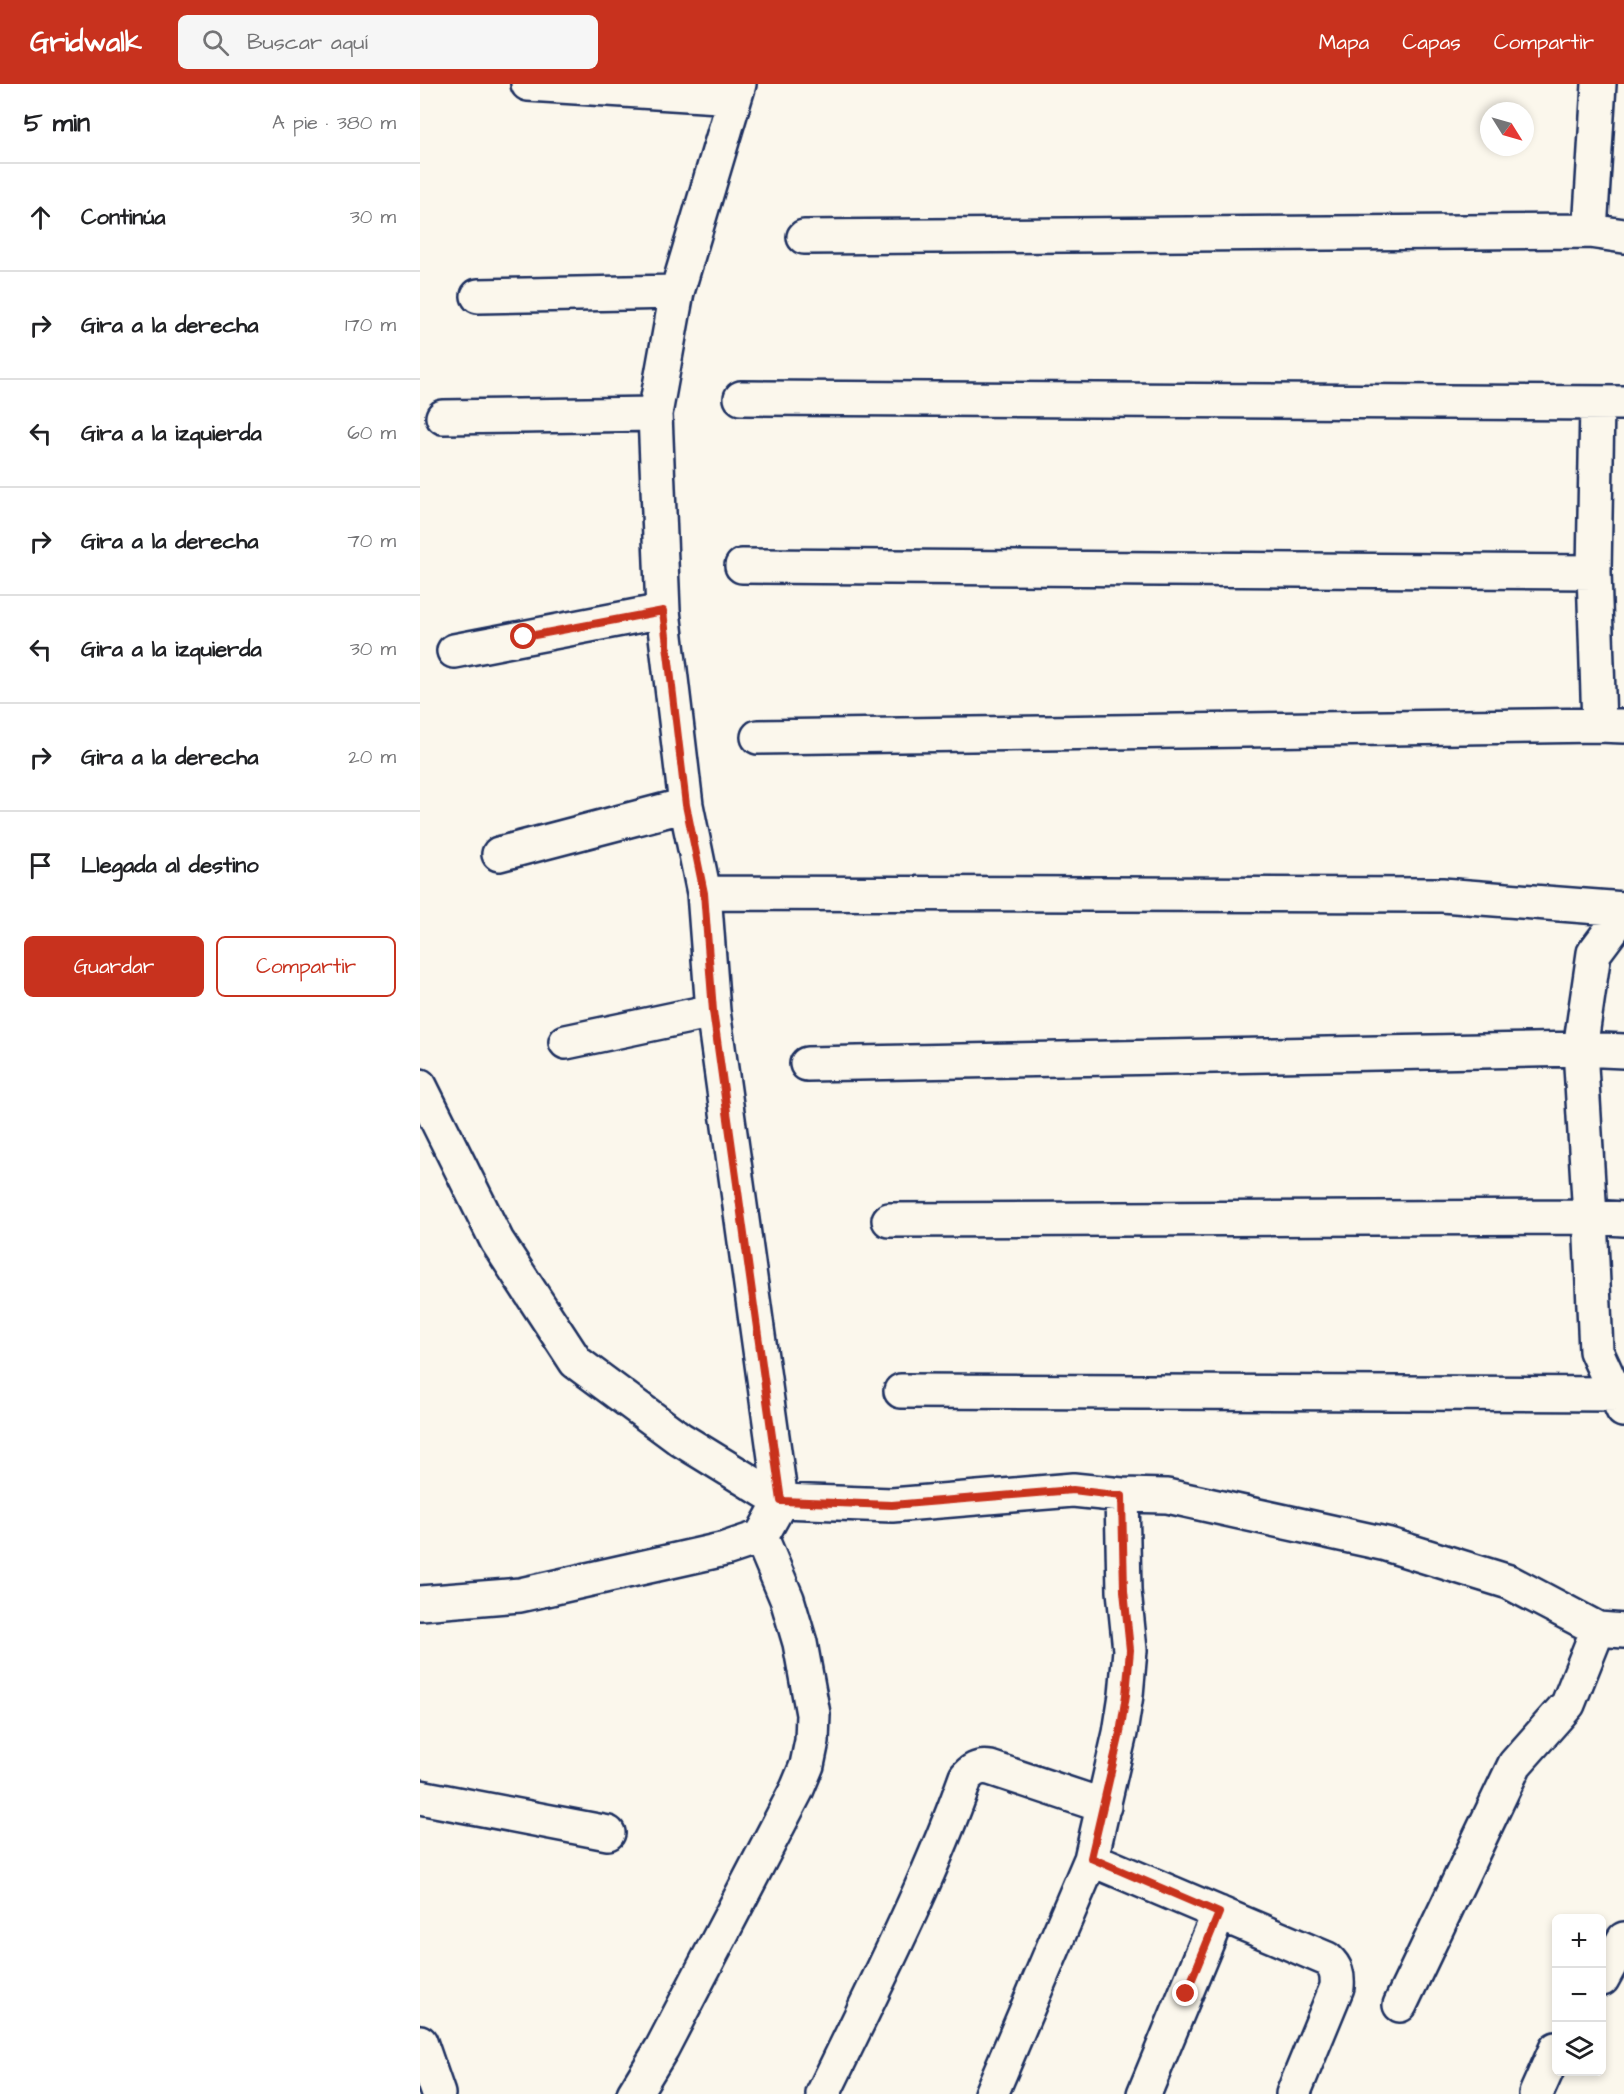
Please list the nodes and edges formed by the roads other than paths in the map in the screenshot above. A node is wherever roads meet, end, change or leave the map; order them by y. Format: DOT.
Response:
graph roads {
  1 [pos="528,84"];
  2 [pos="1599,84"];
  3 [pos="737,91"];
  4 [pos="1590,231"];
  5 [pos="1624,236"];
  6 [pos="804,237"];
  7 [pos="677,292"];
  8 [pos="478,296"];
  9 [pos="741,398"];
  10 [pos="1610,404"];
  11 [pos="655,414"];
  12 [pos="442,417"];
  13 [pos="742,566"];
  14 [pos="1594,572"];
  15 [pos="663,611"];
  16 [pos="454,651"];
  17 [pos="1612,725"];
  18 [pos="758,737"];
  19 [pos="686,805"];
  20 [pos="499,854"];
  21 [pos="704,893"];
  22 [pos="1624,911"];
  23 [pos="713,1011"];
  24 [pos="566,1042"];
  25 [pos="1580,1049"];
  26 [pos="1624,1051"];
  27 [pos="807,1064"];
  28 [pos="420,1086"];
  29 [pos="1590,1217"];
  30 [pos="1624,1219"];
  31 [pos="889,1220"];
  32 [pos="901,1391"];
  33 [pos="1621,1400"];
  34 [pos="1122,1496"];
  35 [pos="781,1501"];
  36 [pos="761,1537"];
  37 [pos="420,1603"];
  38 [pos="1611,1630"];
  39 [pos="420,1797"];
  40 [pos="1104,1806"];
  41 [pos="608,1833"];
  42 [pos="1091,1858"];
  43 [pos="1219,1913"];
  44 [pos="1624,1939"];
  45 [pos="1606,1972"];
  46 [pos="1400,2005"];
  47 [pos="420,2042"];
  48 [pos="1552,2060"];
  49 [pos="438,2094"];
  50 [pos="634,2094"];
  51 [pos="823,2094"];
  52 [pos="991,2094"];
  53 [pos="1144,2094"];
  54 [pos="1293,2094"];
  55 [pos="1536,2094"];
  1 -- 3 [label="street"];
  2 -- 4 [label="street"];
  3 -- 7 [label="street"];
  4 -- 5 [label="street"];
  4 -- 6 [label="street"];
  7 -- 8 [label="street"];
  7 -- 11 [label="street"];
  9 -- 10 [label="street"];
  10 -- 14 [label="street"];
  11 -- 12 [label="street"];
  11 -- 15 [label="street"];
  13 -- 14 [label="street"];
  14 -- 17 [label="street"];
  15 -- 16 [label="street"];
  15 -- 19 [label="street"];
  17 -- 18 [label="street"];
  19 -- 20 [label="street"];
  19 -- 21 [label="street"];
  21 -- 22 [label="street"];
  21 -- 23 [label="street"];
  22 -- 25 [label="street"];
  23 -- 24 [label="street"];
  23 -- 35 [label="street"];
  25 -- 26 [label="street"];
  25 -- 27 [label="street"];
  25 -- 29 [label="street"];
  28 -- 35 [label="street"];
  29 -- 30 [label="street"];
  29 -- 31 [label="street"];
  29 -- 33 [label="street"];
  32 -- 33 [label="street"];
  34 -- 35 [label="street"];
  34 -- 38 [label="street"];
  34 -- 40 [label="street"];
  35 -- 36 [label="street"];
  36 -- 37 [label="street"];
  36 -- 50 [label="street"];
  38 -- 46 [label="street"];
  39 -- 41 [label="street"];
  40 -- 42 [label="street"];
  40 -- 51 [label="street"];
  42 -- 43 [label="street"];
  42 -- 52 [label="street"];
  43 -- 53 [label="street"];
  43 -- 54 [label="street"];
  44 -- 45 [label="street"];
  47 -- 49 [label="street"];
  48 -- 55 [label="street"];
}
